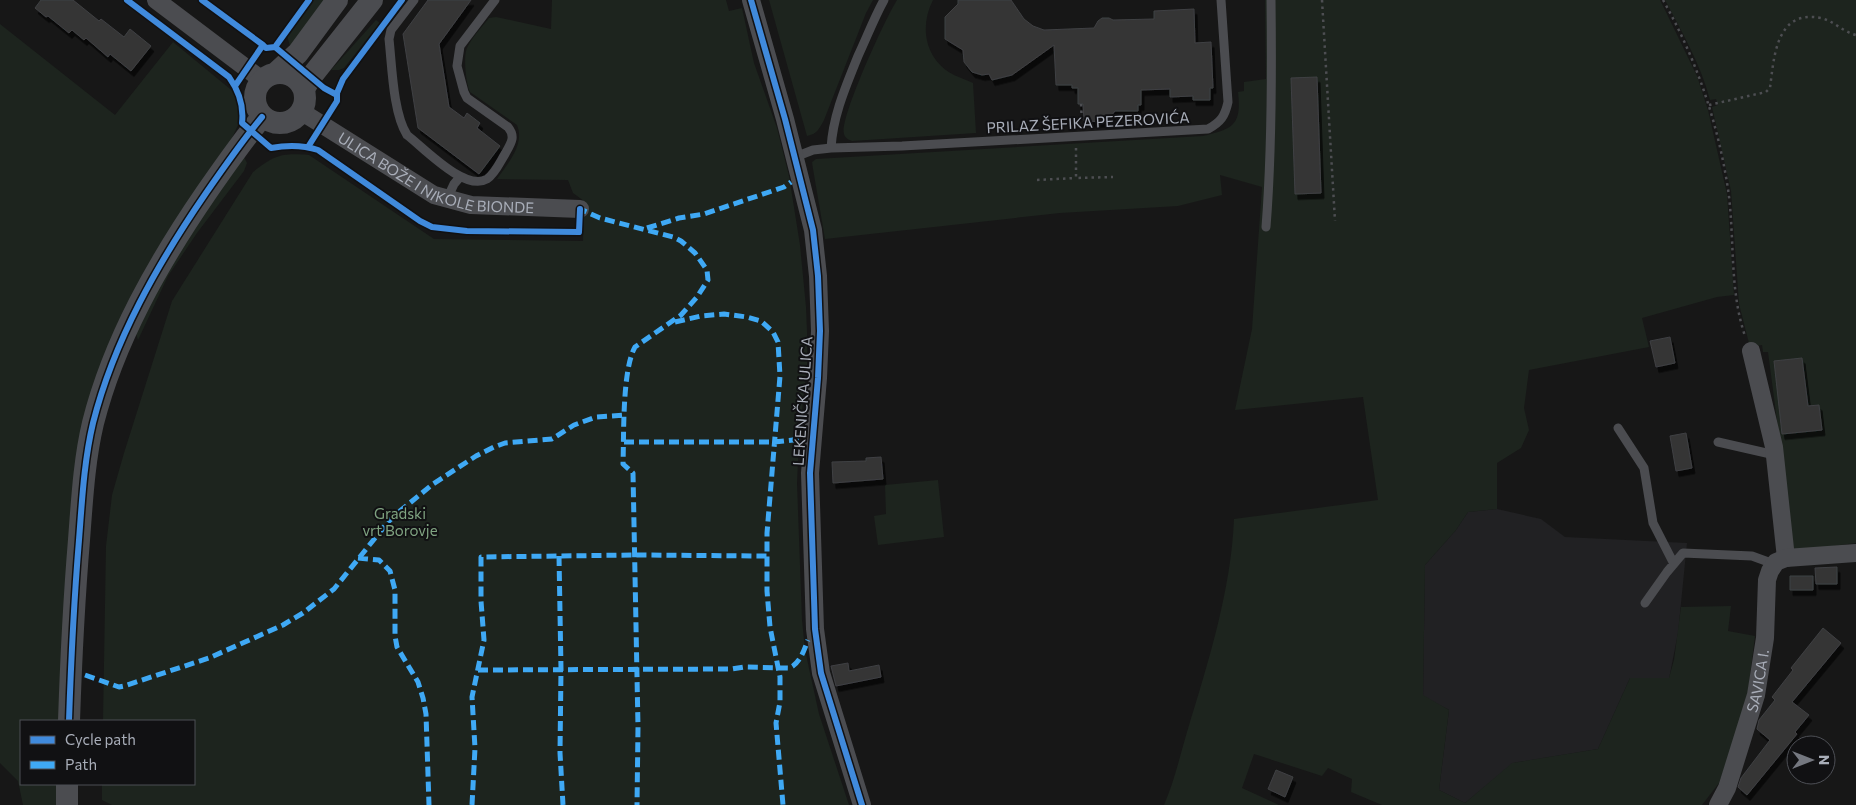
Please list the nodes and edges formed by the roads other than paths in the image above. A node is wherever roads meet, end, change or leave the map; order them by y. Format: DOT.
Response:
graph roads {
  1 [pos="156,0"];
  2 [pos="337,0"];
  3 [pos="372,0"];
  4 [pos="414,0"];
  5 [pos="495,0"];
  6 [pos="751,0"];
  7 [pos="884,0"];
  8 [pos="1220,0"];
  9 [pos="1271,0"];
  10 [pos="269,76"];
  11 [pos="304,89"];
  12 [pos="302,112"];
  13 [pos="262,117"];
  14 [pos="831,148"];
  15 [pos="794,157"];
  16 [pos="460,177"];
  17 [pos="447,199"];
  18 [pos="580,209"];
  19 [pos="1266,227"];
  20 [pos="1751,351"];
  21 [pos="1618,428"];
  22 [pos="1718,442"];
  23 [pos="1775,455"];
  24 [pos="1856,553"];
  25 [pos="1780,561"];
  26 [pos="1674,564"];
  27 [pos="1645,603"];
  28 [pos="69,720"];
  29 [pos="67,785"];
  30 [pos="68,805"];
  31 [pos="862,805"];
  32 [pos="1718,805"];
  1 -- 10 [label="street"];
  2 -- 10 [label="street"];
  3 -- 11 [label="street"];
  4 -- 16 [label="lane"];
  5 -- 16 [label="lane"];
  6 -- 15 [label="street, LEKENIČKA ULICA"];
  7 -- 14 [label="lane"];
  8 -- 14 [label="lane, PRILAZ ŠEFIKA PEZEROVIĆA"];
  9 -- 19 [label="lane"];
  10 -- 11 [label="street"];
  10 -- 13 [label="street"];
  11 -- 12 [label="street"];
  12 -- 13 [label="street"];
  12 -- 17 [label="street, ULICA BOŽE I NIKOLE BIONDE"];
  13 -- 28 [label="street"];
  14 -- 15 [label="lane, PRILAZ ŠEFIKA PEZEROVIĆA"];
  15 -- 31 [label="street, LEKENIČKA ULICA"];
  16 -- 17 [label="lane"];
  17 -- 18 [label="street, ULICA BOŽE I NIKOLE BIONDE"];
  20 -- 23 [label="street, SAVICA I."];
  21 -- 26 [label="lane"];
  22 -- 23 [label="lane"];
  23 -- 25 [label="street, SAVICA I."];
  24 -- 25 [label="street"];
  25 -- 26 [label="lane"];
  25 -- 32 [label="street, SAVICA I."];
  26 -- 27 [label="lane"];
  29 -- 30 [label="street"];
}
